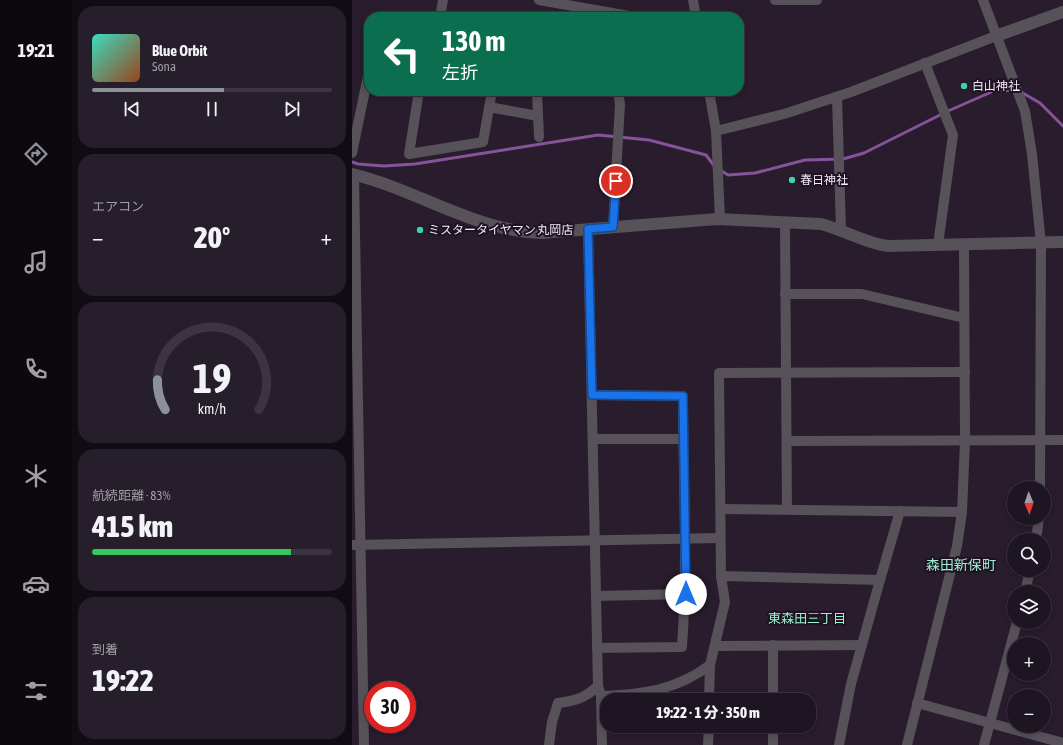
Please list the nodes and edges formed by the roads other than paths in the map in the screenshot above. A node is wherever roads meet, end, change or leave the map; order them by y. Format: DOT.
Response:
graph roads {
  1 [pos="443,0"];
  2 [pos="538,0"];
  3 [pos="693,0"];
  4 [pos="775,0"];
  5 [pos="817,0"];
  6 [pos="983,0"];
  7 [pos="441,12"];
  8 [pos="576,12"];
  9 [pos="695,12"];
  10 [pos="1063,12"];
  11 [pos="996,36"];
  12 [pos="925,63"];
  13 [pos="364,95"];
  14 [pos="418,96"];
  15 [pos="491,96"];
  16 [pos="536,96"];
  17 [pos="619,96"];
  18 [pos="710,96"];
  19 [pos="837,97"];
  20 [pos="489,107"];
  21 [pos="538,116"];
  22 [pos="716,131"];
  23 [pos="539,137"];
  24 [pos="352,153"];
  25 [pos="353,174"];
  26 [pos="720,219"];
  27 [pos="785,222"];
  28 [pos="613,227"];
  29 [pos="588,229"];
  30 [pos="841,230"];
  31 [pos="1063,242"];
  32 [pos="1041,244"];
  33 [pos="938,245"];
  34 [pos="964,245"];
  35 [pos="785,294"];
  36 [pos="964,318"];
  37 [pos="965,372"];
  38 [pos="786,373"];
  39 [pos="592,395"];
  40 [pos="593,439"];
  41 [pos="683,439"];
  42 [pos="787,440"];
  43 [pos="1041,440"];
  44 [pos="1063,440"];
  45 [pos="965,441"];
  46 [pos="1040,481"];
  47 [pos="721,509"];
  48 [pos="788,510"];
  49 [pos="900,511"];
  50 [pos="962,512"];
  51 [pos="686,538"];
  52 [pos="720,538"];
  53 [pos="595,540"];
  54 [pos="356,545"];
  55 [pos="721,576"];
  56 [pos="880,580"];
  57 [pos="686,594"];
  58 [pos="596,596"];
  59 [pos="1015,629"];
  60 [pos="773,645"];
  61 [pos="862,645"];
  62 [pos="715,646"];
  63 [pos="597,648"];
  64 [pos="710,665"];
  65 [pos="598,686"];
  66 [pos="600,693"];
  67 [pos="638,693"];
  68 [pos="709,693"];
  69 [pos="773,693"];
  70 [pos="917,703"];
  71 [pos="989,723"];
  72 [pos="602,733"];
  73 [pos="709,733"];
  74 [pos="773,733"];
  75 [pos="1063,743"];
  76 [pos="364,745"];
  77 [pos="549,745"];
  78 [pos="602,745"];
  79 [pos="708,745"];
  80 [pos="773,745"];
  81 [pos="839,745"];
  82 [pos="907,745"];
  83 [pos="984,745"];
  1 -- 7 [label="street"];
  2 -- 8 [label="street"];
  3 -- 9 [label="street"];
  4 -- 5 [label="street"];
  6 -- 11 [label="street"];
  10 -- 11 [label="street"];
  11 -- 12 [label="street"];
  11 -- 32 [label="street"];
  12 -- 19 [label="street"];
  12 -- 33 [label="street"];
  13 -- 24 [label="street"];
  14 -- 20 [label="street"];
  15 -- 20 [label="street"];
  16 -- 21 [label="street"];
  17 -- 28 [label="street"];
  18 -- 22 [label="street"];
  19 -- 22 [label="street"];
  19 -- 30 [label="street"];
  20 -- 21 [label="street"];
  21 -- 23 [label="street"];
  22 -- 26 [label="street"];
  25 -- 29 [label="street"];
  25 -- 54 [label="street"];
  26 -- 27 [label="street"];
  26 -- 28 [label="street"];
  27 -- 30 [label="street"];
  27 -- 35 [label="street"];
  28 -- 29 [label="street"];
  29 -- 39 [label="street"];
  30 -- 33 [label="street"];
  31 -- 32 [label="street"];
  32 -- 34 [label="street"];
  32 -- 43 [label="street"];
  33 -- 34 [label="street"];
  34 -- 36 [label="street"];
  35 -- 36 [label="street"];
  35 -- 38 [label="street"];
  36 -- 37 [label="street"];
  37 -- 38 [label="street"];
  37 -- 45 [label="street"];
  38 -- 42 [label="street"];
  38 -- 47 [label="street"];
  39 -- 40 [label="street"];
  39 -- 41 [label="street"];
  40 -- 41 [label="street"];
  40 -- 53 [label="street"];
  41 -- 51 [label="street"];
  42 -- 45 [label="street"];
  42 -- 48 [label="street"];
  43 -- 44 [label="street"];
  43 -- 45 [label="street"];
  43 -- 46 [label="street"];
  45 -- 50 [label="street"];
  47 -- 48 [label="street"];
  47 -- 52 [label="street"];
  48 -- 49 [label="street"];
  49 -- 50 [label="street"];
  49 -- 56 [label="street"];
  50 -- 70 [label="street"];
  51 -- 52 [label="street"];
  51 -- 53 [label="street"];
  51 -- 57 [label="street"];
  52 -- 55 [label="street"];
  53 -- 54 [label="street"];
  53 -- 58 [label="street"];
  54 -- 76 [label="street"];
  55 -- 56 [label="street"];
  55 -- 62 [label="street"];
  56 -- 61 [label="street"];
  57 -- 58 [label="street"];
  57 -- 63 [label="street"];
  58 -- 63 [label="street"];
  59 -- 71 [label="street"];
  60 -- 61 [label="street"];
  60 -- 62 [label="street"];
  60 -- 69 [label="street"];
  61 -- 81 [label="street"];
  62 -- 64 [label="street"];
  63 -- 65 [label="street"];
  64 -- 67 [label="street"];
  64 -- 68 [label="street"];
  65 -- 66 [label="street"];
  65 -- 77 [label="street"];
  70 -- 71 [label="street"];
  70 -- 82 [label="street"];
  71 -- 75 [label="street"];
  71 -- 83 [label="street"];
  72 -- 78 [label="street"];
  73 -- 79 [label="street"];
  74 -- 80 [label="street"];
}
